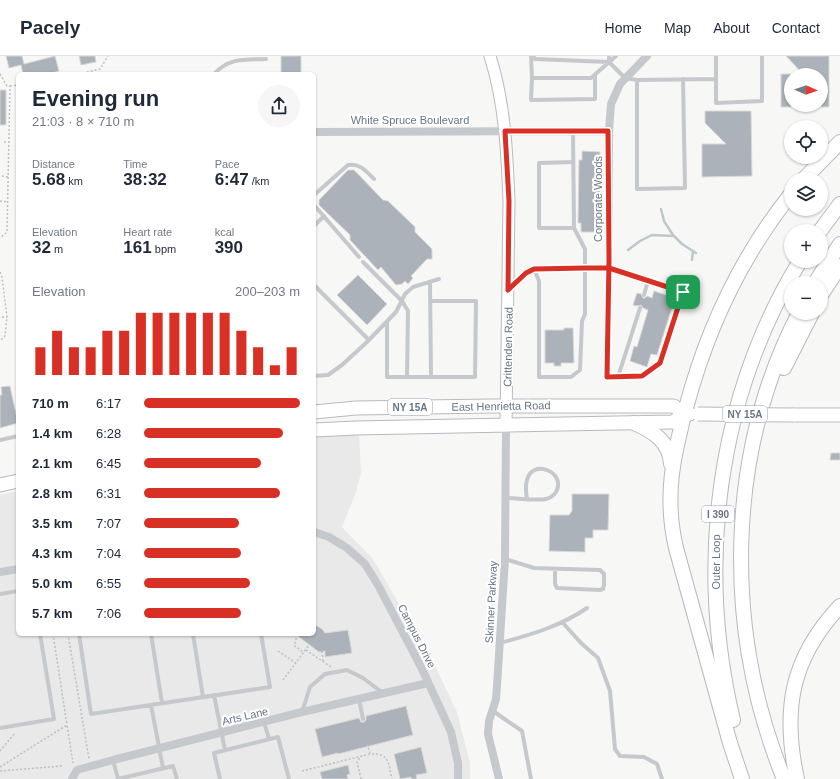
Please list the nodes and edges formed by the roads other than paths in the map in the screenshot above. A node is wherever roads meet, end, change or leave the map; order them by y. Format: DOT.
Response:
graph roads {
  1 [pos="490,56"];
  2 [pos="532,56"];
  3 [pos="609,56"];
  4 [pos="616,56"];
  5 [pos="647,56"];
  6 [pos="716,56"];
  7 [pos="762,56"];
  8 [pos="565,58"];
  9 [pos="266,59"];
  10 [pos="609,62"];
  11 [pos="216,72"];
  12 [pos="595,75"];
  13 [pos="532,78"];
  14 [pos="625,78"];
  15 [pos="683,79"];
  16 [pos="716,79"];
  17 [pos="637,80"];
  18 [pos="505,131"];
  19 [pos="573,131"];
  20 [pos="608,131"];
  21 [pos="316,132"];
  22 [pos="840,142"];
  23 [pos="573,162"];
  24 [pos="811,172"];
  25 [pos="374,179"];
  26 [pos="316,193"];
  27 [pos="784,204"];
  28 [pos="840,204"];
  29 [pos="316,208"];
  30 [pos="324,216"];
  31 [pos="316,224"];
  32 [pos="825,224"];
  33 [pos="574,228"];
  34 [pos="840,244"];
  35 [pos="359,257"];
  36 [pos="363,262"];
  37 [pos="840,266"];
  38 [pos="585,268"];
  39 [pos="609,268"];
  40 [pos="796,268"];
  41 [pos="534,269"];
  42 [pos="840,273"];
  43 [pos="819,276"];
  44 [pos="439,279"];
  45 [pos="648,281"];
  46 [pos="430,282"];
  47 [pos="828,284"];
  48 [pos="316,289"];
  49 [pos="828,289"];
  50 [pos="508,290"];
  51 [pos="644,295"];
  52 [pos="402,301"];
  53 [pos="431,301"];
  54 [pos="640,308"];
  55 [pos="796,320"];
  56 [pos="808,320"];
  57 [pos="387,322"];
  58 [pos="369,340"];
  59 [pos="316,376"];
  60 [pos="407,377"];
  61 [pos="431,377"];
  62 [pos="618,377"];
  63 [pos="507,406"];
  64 [pos="316,412"];
  65 [pos="691,414"];
  66 [pos="840,415"];
  67 [pos="634,423"];
  68 [pos="506,425"];
  69 [pos="316,430"];
  70 [pos="16,436"];
  71 [pos="0,440"];
  72 [pos="16,481"];
  73 [pos="670,483"];
  74 [pos="0,485"];
  75 [pos="506,498"];
  76 [pos="526,499"];
  77 [pos="744,506"];
  78 [pos="316,533"];
  79 [pos="505,559"];
  80 [pos="16,569"];
  81 [pos="556,569"];
  82 [pos="0,572"];
  83 [pos="16,591"];
  84 [pos="0,594"];
  85 [pos="840,606"];
  86 [pos="587,608"];
  87 [pos="562,622"];
  88 [pos="40,636"];
  89 [pos="79,636"];
  90 [pos="151,636"];
  91 [pos="193,636"];
  92 [pos="261,636"];
  93 [pos="500,643"];
  94 [pos="428,683"];
  95 [pos="384,693"];
  96 [pos="214,695"];
  97 [pos="203,697"];
  98 [pos="359,699"];
  99 [pos="162,703"];
  100 [pos="150,705"];
  101 [pos="493,711"];
  102 [pos="302,712"];
  103 [pos="363,719"];
  104 [pos="264,722"];
  105 [pos="0,728"];
  106 [pos="220,733"];
  107 [pos="269,739"];
  108 [pos="158,748"];
  109 [pos="225,750"];
  110 [pos="113,760"];
  111 [pos="163,768"];
  112 [pos="72,779"];
  113 [pos="118,779"];
  114 [pos="177,779"];
  115 [pos="220,779"];
  116 [pos="289,779"];
  117 [pos="458,779"];
  118 [pos="499,779"];
  119 [pos="531,779"];
  120 [pos="662,779"];
  121 [pos="742,779"];
  122 [pos="749,779"];
  123 [pos="784,779"];
  124 [pos="796,779"];
  1 -- 18 [label="street, Crittenden Road"];
  2 -- 8 [label="lane"];
  2 -- 13 [label="lane"];
  3 -- 10 [label="lane"];
  4 -- 10 [label="lane"];
  5 -- 14 [label="street, Corporate Woods"];
  6 -- 16 [label="lane"];
  7 -- 16 [label="lane"];
  8 -- 10 [label="lane"];
  9 -- 11 [label="lane"];
  10 -- 12 [label="lane"];
  10 -- 14 [label="lane"];
  12 -- 13 [label="lane"];
  12 -- 13 [label="lane"];
  14 -- 17 [label="lane"];
  14 -- 20 [label="street, Corporate Woods"];
  15 -- 16 [label="lane"];
  15 -- 17 [label="lane"];
  15 -- 17 [label="lane"];
  18 -- 19 [label="street"];
  18 -- 21 [label="street, White Spruce Boulevard"];
  18 -- 50 [label="street, Crittenden Road"];
  19 -- 20 [label="street"];
  19 -- 23 [label="lane"];
  20 -- 39 [label="street, Corporate Woods"];
  22 -- 24 [label="highway"];
  23 -- 33 [label="lane"];
  23 -- 33 [label="lane"];
  25 -- 26 [label="lane"];
  27 -- 65 [label="highway"];
  28 -- 32 [label="highway"];
  29 -- 30 [label="lane"];
  30 -- 31 [label="lane"];
  30 -- 35 [label="lane"];
  33 -- 38 [label="lane"];
  34 -- 43 [label="highway"];
  36 -- 52 [label="lane"];
  37 -- 47 [label="highway"];
  38 -- 39 [label="lane"];
  38 -- 41 [label="lane"];
  38 -- 41 [label="lane"];
  39 -- 45 [label="lane"];
  39 -- 62 [label="lane"];
  40 -- 122 [label="highway, Outer Loop / I 390"];
  41 -- 50 [label="lane"];
  42 -- 49 [label="highway"];
  44 -- 46 [label="lane"];
  45 -- 51 [label="lane"];
  45 -- 62 [label="lane"];
  46 -- 52 [label="lane"];
  46 -- 53 [label="lane"];
  48 -- 58 [label="lane"];
  50 -- 63 [label="street, Crittenden Road"];
  52 -- 57 [label="lane"];
  52 -- 60 [label="lane"];
  53 -- 61 [label="lane"];
  53 -- 61 [label="lane"];
  54 -- 62 [label="lane"];
  55 -- 77 [label="highway, I 390"];
  56 -- 77 [label="highway"];
  57 -- 58 [label="lane"];
  57 -- 60 [label="lane"];
  58 -- 59 [label="lane"];
  60 -- 61 [label="lane"];
  63 -- 64 [label="main road, East Henrietta Road / NY 15A"];
  63 -- 65 [label="main road, East Henrietta Road / NY 15A"];
  63 -- 68 [label="street, Crittenden Road"];
  65 -- 66 [label="main road, East Henrietta Road / NY 15A, bridge"];
  65 -- 67 [label="main road, East Henrietta Road"];
  65 -- 73 [label="highway"];
  67 -- 68 [label="main road, East Henrietta Road / NY 15A"];
  67 -- 73 [label="highway"];
  68 -- 69 [label="main road, East Henrietta Road / NY 15A"];
  68 -- 75 [label="street, Skinner Parkway"];
  70 -- 71 [label="lane"];
  72 -- 74 [label="main road"];
  73 -- 121 [label="highway"];
  75 -- 76 [label="lane"];
  75 -- 79 [label="street, Skinner Parkway"];
  76 -- 76 [label="lane"];
  77 -- 123 [label="highway, I 390"];
  78 -- 94 [label="street, Campus Drive"];
  79 -- 81 [label="lane"];
  79 -- 93 [label="street, Skinner Parkway"];
  80 -- 82 [label="street"];
  81 -- 81 [label="lane"];
  83 -- 84 [label="lane"];
  85 -- 124 [label="highway"];
  86 -- 87 [label="lane"];
  87 -- 93 [label="lane"];
  87 -- 120 [label="lane"];
  88 -- 105 [label="lane"];
  89 -- 100 [label="lane"];
  90 -- 99 [label="lane"];
  91 -- 97 [label="lane"];
  92 -- 96 [label="lane"];
  93 -- 101 [label="street, Skinner Parkway"];
  94 -- 95 [label="street, Arts Lane"];
  94 -- 117 [label="street, Campus Drive"];
  95 -- 98 [label="street, Arts Lane"];
  95 -- 102 [label="lane"];
  96 -- 97 [label="lane"];
  96 -- 106 [label="lane"];
  97 -- 99 [label="lane"];
  98 -- 102 [label="street, Arts Lane"];
  98 -- 103 [label="lane"];
  99 -- 100 [label="lane"];
  100 -- 108 [label="lane"];
  101 -- 118 [label="street, Skinner Parkway"];
  101 -- 119 [label="lane"];
  102 -- 104 [label="street, Arts Lane"];
  104 -- 106 [label="street, Arts Lane"];
  104 -- 107 [label="lane"];
  106 -- 108 [label="street, Arts Lane"];
  106 -- 109 [label="lane"];
  107 -- 109 [label="lane"];
  107 -- 116 [label="lane"];
  108 -- 110 [label="street, Arts Lane"];
  108 -- 111 [label="lane"];
  109 -- 115 [label="lane"];
  110 -- 112 [label="street, Arts Lane"];
  110 -- 113 [label="lane"];
  111 -- 113 [label="lane"];
  111 -- 114 [label="lane"];
}
